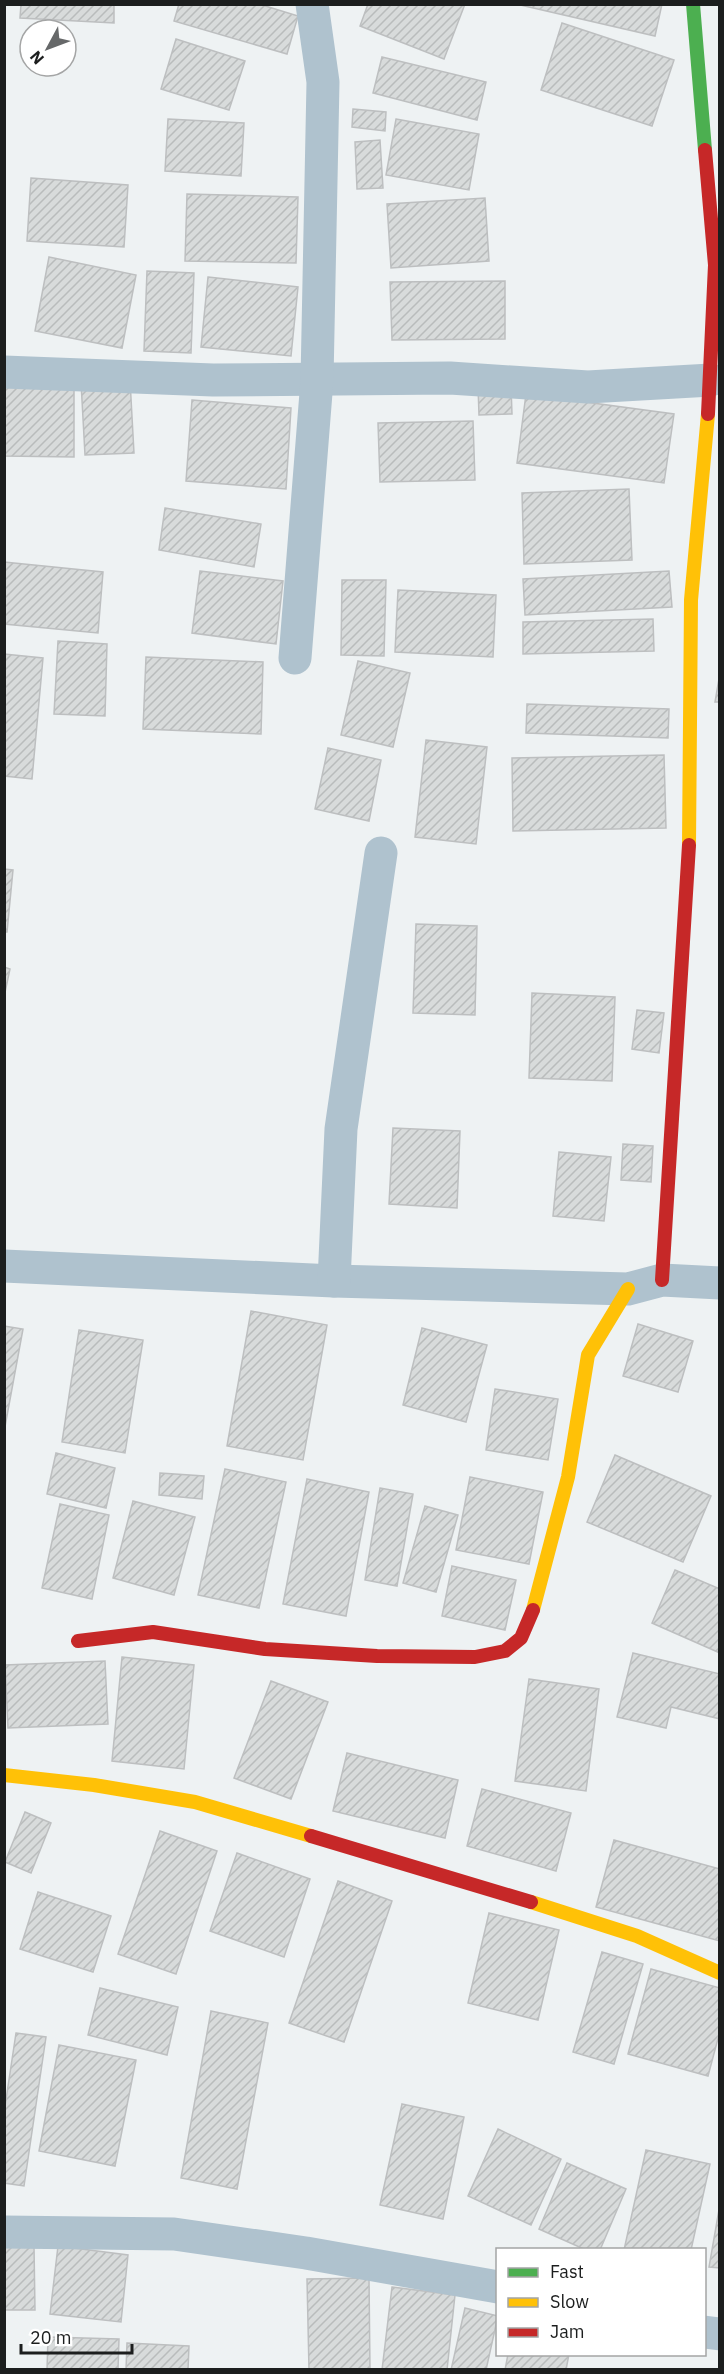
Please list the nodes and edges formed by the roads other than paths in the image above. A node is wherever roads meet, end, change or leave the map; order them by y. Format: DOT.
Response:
graph roads {
  1 [pos="312,4"];
  2 [pos="693,4"];
  3 [pos="4,372"];
  4 [pos="711,380"];
  5 [pos="316,381"];
  6 [pos="295,658"];
  7 [pos="381,853"];
  8 [pos="4,1266"];
  9 [pos="662,1280"];
  10 [pos="334,1281"];
  11 [pos="720,1284"];
  12 [pos="628,1289"];
  13 [pos="78,1641"];
  14 [pos="4,1775"];
  15 [pos="720,1973"];
  16 [pos="4,2232"];
  17 [pos="496,2287"];
  1 -- 5 [label="street"];
  2 -- 4 [label="street"];
  3 -- 5 [label="street"];
  4 -- 5 [label="street"];
  4 -- 9 [label="street"];
  5 -- 6 [label="street"];
  7 -- 10 [label="street"];
  8 -- 10 [label="street"];
  9 -- 11 [label="street"];
  9 -- 12 [label="street"];
  10 -- 12 [label="street"];
  12 -- 13 [label="street"];
  14 -- 15 [label="street"];
  16 -- 17 [label="street"];
}
